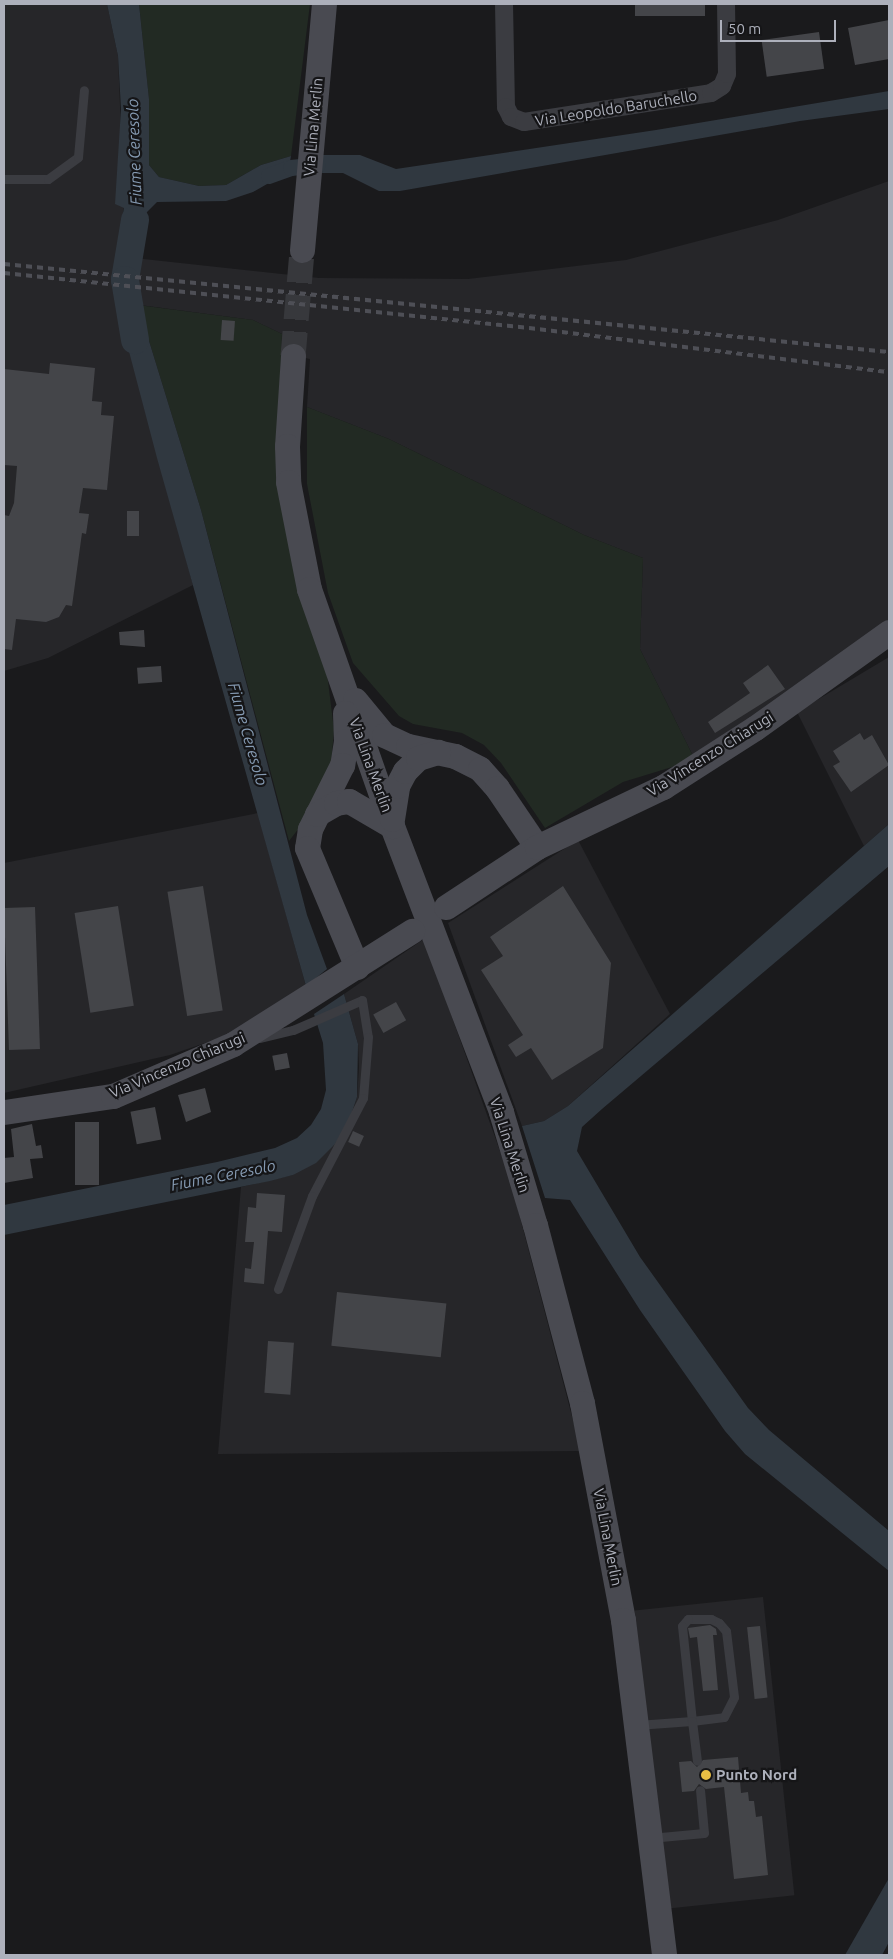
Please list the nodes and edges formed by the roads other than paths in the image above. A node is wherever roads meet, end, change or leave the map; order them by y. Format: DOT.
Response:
graph roads {
  1 [pos="324,4"];
  2 [pos="504,4"];
  3 [pos="726,4"];
  4 [pos="84,90"];
  5 [pos="4,179"];
  6 [pos="302,250"];
  7 [pos="293,356"];
  8 [pos="889,632"];
  9 [pos="338,673"];
  10 [pos="438,752"];
  11 [pos="318,814"];
  12 [pos="392,826"];
  13 [pos="537,847"];
  14 [pos="446,907"];
  15 [pos="412,931"];
  16 [pos="357,967"];
  17 [pos="291,1020"];
  18 [pos="4,1112"];
  19 [pos="278,1289"];
  20 [pos="692,1721"];
  21 [pos="637,1725"];
  22 [pos="697,1761"];
  23 [pos="700,1790"];
  24 [pos="650,1838"];
  25 [pos="664,1955"];
  1 -- 6 [label="main road, Via Lina Merlin"];
  2 -- 3 [label="street, Via Leopoldo Baruchello"];
  4 -- 5 [label="lane"];
  7 -- 9 [label="main road, Via Lina Merlin"];
  8 -- 13 [label="main road, Via Vincenzo Chiarugi"];
  9 -- 10 [label="main road"];
  9 -- 11 [label="main road"];
  9 -- 12 [label="main road, Via Lina Merlin"];
  10 -- 12 [label="main road"];
  10 -- 13 [label="main road"];
  11 -- 12 [label="main road"];
  11 -- 16 [label="main road"];
  12 -- 21 [label="main road, Via Lina Merlin"];
  13 -- 14 [label="main road, Via Vincenzo Chiarugi"];
  15 -- 16 [label="main road, Via Vincenzo Chiarugi"];
  16 -- 17 [label="main road, Via Vincenzo Chiarugi"];
  17 -- 18 [label="main road, Via Vincenzo Chiarugi"];
  17 -- 19 [label="lane"];
  20 -- 20 [label="lane"];
  20 -- 21 [label="lane"];
  20 -- 22 [label="lane"];
  21 -- 24 [label="main road, Via Lina Merlin"];
  23 -- 24 [label="lane"];
  24 -- 25 [label="main road, Via Lina Merlin"];
}
